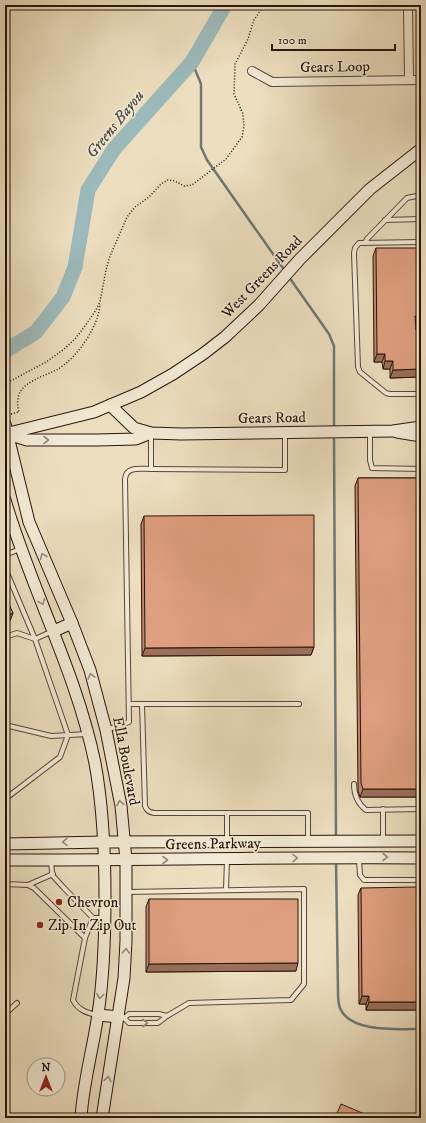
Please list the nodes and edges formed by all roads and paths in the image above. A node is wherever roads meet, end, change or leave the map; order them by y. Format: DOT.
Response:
graph roads {
  1 [pos="264,5"];
  2 [pos="408,5"];
  3 [pos="252,71"];
  4 [pos="409,80"];
  5 [pos="421,80"];
  6 [pos="421,149"];
  7 [pos="421,195"];
  8 [pos="421,219"];
  9 [pos="385,220"];
  10 [pos="421,242"];
  11 [pos="365,243"];
  12 [pos="100,302"];
  13 [pos="5,384"];
  14 [pos="421,394"];
  15 [pos="110,405"];
  16 [pos="7,426"];
  17 [pos="421,427"];
  18 [pos="393,431"];
  19 [pos="285,432"];
  20 [pos="370,432"];
  21 [pos="151,433"];
  22 [pos="421,436"];
  23 [pos="151,469"];
  24 [pos="421,469"];
  25 [pos="5,500"];
  26 [pos="29,522"];
  27 [pos="9,530"];
  28 [pos="21,549"];
  29 [pos="5,555"];
  30 [pos="5,568"];
  31 [pos="72,623"];
  32 [pos="54,631"];
  33 [pos="5,638"];
  34 [pos="35,639"];
  35 [pos="129,704"];
  36 [pos="142,704"];
  37 [pos="299,704"];
  38 [pos="5,725"];
  39 [pos="106,730"];
  40 [pos="88,734"];
  41 [pos="68,735"];
  42 [pos="354,784"];
  43 [pos="5,799"];
  44 [pos="383,809"];
  45 [pos="421,809"];
  46 [pos="227,813"];
  47 [pos="104,842"];
  48 [pos="125,842"];
  49 [pos="226,842"];
  50 [pos="308,842"];
  51 [pos="383,842"];
  52 [pos="421,842"];
  53 [pos="5,844"];
  54 [pos="354,857"];
  55 [pos="421,858"];
  56 [pos="226,859"];
  57 [pos="5,860"];
  58 [pos="50,860"];
  59 [pos="105,860"];
  60 [pos="126,860"];
  61 [pos="53,874"];
  62 [pos="421,880"];
  63 [pos="5,884"];
  64 [pos="28,885"];
  65 [pos="226,889"];
  66 [pos="126,892"];
  67 [pos="93,918"];
  68 [pos="105,918"];
  69 [pos="85,938"];
  70 [pos="17,1003"];
  71 [pos="5,1014"];
  72 [pos="98,1015"];
  73 [pos="167,1016"];
  74 [pos="122,1017"];
  75 [pos="80,1118"];
  76 [pos="102,1118"];
  1 -- 12 [label="path"];
  2 -- 4 [label="street"];
  3 -- 4 [label="street, Gears Loop"];
  4 -- 5 [label="street, Gears Loop"];
  6 -- 15 [label="main road, West Greens Road"];
  7 -- 9 [label="lane"];
  8 -- 9 [label="lane"];
  9 -- 11 [label="lane"];
  10 -- 11 [label="lane"];
  11 -- 14 [label="lane"];
  12 -- 13 [label="path"];
  12 -- 16 [label="path"];
  15 -- 16 [label="main road"];
  15 -- 21 [label="main road, Gears Road"];
  16 -- 21 [label="main road, Gears Road, one-way"];
  16 -- 26 [label="main road, Ella Boulevard"];
  17 -- 18 [label="main road, Gears Road"];
  18 -- 20 [label="main road, Gears Road"];
  18 -- 22 [label="main road, Gears Road"];
  19 -- 20 [label="main road, Gears Road"];
  19 -- 21 [label="main road, Gears Road"];
  19 -- 23 [label="lane"];
  20 -- 24 [label="lane"];
  21 -- 23 [label="lane"];
  23 -- 35 [label="lane"];
  25 -- 27 [label="main road, Ella Boulevard"];
  26 -- 27 [label="main road"];
  31 -- 26 [label="main road, Ella Boulevard, one-way"];
  27 -- 28 [label="main road, Ella Boulevard"];
  28 -- 29 [label="lane"];
  28 -- 32 [label="main road, Ella Boulevard, one-way"];
  30 -- 34 [label="lane"];
  31 -- 32 [label="main road"];
  39 -- 31 [label="main road, Ella Boulevard, one-way"];
  32 -- 34 [label="lane"];
  32 -- 40 [label="main road, Ella Boulevard"];
  33 -- 34 [label="lane"];
  34 -- 41 [label="lane"];
  35 -- 36 [label="lane"];
  35 -- 39 [label="lane"];
  36 -- 37 [label="lane"];
  36 -- 46 [label="lane"];
  38 -- 41 [label="lane"];
  39 -- 40 [label="main road"];
  48 -- 39 [label="main road, Ella Boulevard, one-way"];
  40 -- 41 [label="lane"];
  40 -- 47 [label="main road, Ella Boulevard"];
  41 -- 43 [label="lane"];
  42 -- 44 [label="lane"];
  44 -- 45 [label="lane"];
  44 -- 51 [label="lane"];
  46 -- 49 [label="lane"];
  46 -- 50 [label="lane"];
  47 -- 48 [label="main road, Greens Parkway"];
  47 -- 53 [label="main road, Greens Parkway, one-way"];
  47 -- 59 [label="main road, Ella Boulevard"];
  48 -- 49 [label="main road, Greens Parkway"];
  48 -- 60 [label="main road, Ella Boulevard"];
  49 -- 50 [label="main road, Greens Parkway"];
  49 -- 56 [label="main road"];
  50 -- 51 [label="main road, Greens Parkway"];
  51 -- 52 [label="main road, Greens Parkway"];
  54 -- 55 [label="main road, Greens Parkway, one-way"];
  56 -- 54 [label="main road, Greens Parkway, one-way"];
  54 -- 62 [label="lane"];
  60 -- 56 [label="main road, Greens Parkway, one-way"];
  56 -- 65 [label="lane"];
  57 -- 58 [label="main road, Greens Parkway"];
  58 -- 59 [label="main road, Greens Parkway"];
  58 -- 61 [label="lane"];
  59 -- 60 [label="main road, Greens Parkway"];
  59 -- 68 [label="main road, Ella Boulevard"];
  60 -- 66 [label="main road, Ella Boulevard"];
  61 -- 64 [label="lane"];
  61 -- 67 [label="lane"];
  63 -- 64 [label="lane"];
  64 -- 69 [label="lane"];
  65 -- 66 [label="lane"];
  65 -- 73 [label="lane"];
  74 -- 66 [label="main road, Ella Boulevard, one-way"];
  67 -- 68 [label="lane"];
  67 -- 69 [label="lane"];
  68 -- 72 [label="main road, Ella Boulevard, one-way"];
  69 -- 72 [label="lane"];
  70 -- 71 [label="lane"];
  72 -- 74 [label="main road"];
  72 -- 75 [label="main road, Ella Boulevard"];
  73 -- 74 [label="lane"];
  74 -- 73 [label="lane, one-way"];
  76 -- 74 [label="main road, Ella Boulevard, one-way"];
}
